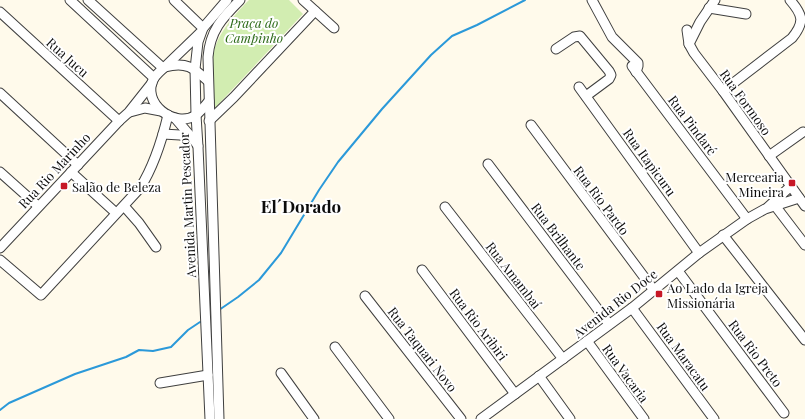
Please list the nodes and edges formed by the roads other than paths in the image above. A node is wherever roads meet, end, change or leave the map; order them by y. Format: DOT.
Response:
graph roads {
  1 [pos="70,0"];
  2 [pos="88,0"];
  3 [pos="174,0"];
  4 [pos="227,0"];
  5 [pos="240,0"];
  6 [pos="303,0"];
  7 [pos="592,0"];
  8 [pos="715,0"];
  9 [pos="790,0"];
  10 [pos="709,8"];
  11 [pos="315,11"];
  12 [pos="0,12"];
  13 [pos="746,14"];
  14 [pos="334,28"];
  15 [pos="202,30"];
  16 [pos="687,30"];
  17 [pos="689,44"];
  18 [pos="556,49"];
  19 [pos="164,67"];
  20 [pos="195,69"];
  21 [pos="153,81"];
  22 [pos="208,81"];
  23 [pos="579,87"];
  24 [pos="723,91"];
  25 [pos="0,93"];
  26 [pos="586,96"];
  27 [pos="209,101"];
  28 [pos="128,112"];
  29 [pos="168,115"];
  30 [pos="196,115"];
  31 [pos="119,121"];
  32 [pos="209,121"];
  33 [pos="531,125"];
  34 [pos="803,132"];
  35 [pos="163,134"];
  36 [pos="193,139"];
  37 [pos="198,147"];
  38 [pos="769,156"];
  39 [pos="488,164"];
  40 [pos="78,165"];
  41 [pos="0,172"];
  42 [pos="71,172"];
  43 [pos="791,186"];
  44 [pos="799,198"];
  45 [pos="774,204"];
  46 [pos="38,206"];
  47 [pos="124,206"];
  48 [pos="805,206"];
  49 [pos="445,207"];
  50 [pos="116,213"];
  51 [pos="747,219"];
  52 [pos="723,235"];
  53 [pos="805,245"];
  54 [pos="156,247"];
  55 [pos="0,248"];
  56 [pos="699,253"];
  57 [pos="0,260"];
  58 [pos="422,270"];
  59 [pos="678,271"];
  60 [pos="654,289"];
  61 [pos="365,296"];
  62 [pos="632,308"];
  63 [pos="609,324"];
  64 [pos="805,340"];
  65 [pos="587,341"];
  66 [pos="336,347"];
  67 [pos="563,359"];
  68 [pos="281,373"];
  69 [pos="208,375"];
  70 [pos="539,376"];
  71 [pos="160,383"];
  72 [pos="515,394"];
  73 [pos="784,413"];
  74 [pos="494,415"];
  75 [pos="211,419"];
  76 [pos="314,419"];
  77 [pos="389,419"];
  78 [pos="462,419"];
  79 [pos="481,419"];
  80 [pos="570,419"];
  81 [pos="644,419"];
  82 [pos="714,419"];
  1 -- 21 [label="street"];
  2 -- 19 [label="street"];
  3 -- 15 [label="street"];
  4 -- 15 [label="street, Avenida Martin Pescador"];
  5 -- 22 [label="street, Avenida Martin Pescador"];
  6 -- 11 [label="street"];
  7 -- 51 [label="street, Rua Pindaré"];
  8 -- 10 [label="street"];
  9 -- 24 [label="street"];
  10 -- 13 [label="street"];
  10 -- 17 [label="street"];
  11 -- 14 [label="street"];
  11 -- 32 [label="street"];
  12 -- 31 [label="street, Rua Jucu"];
  15 -- 19 [label="street"];
  15 -- 20 [label="street, Avenida Martin Pescador"];
  16 -- 17 [label="street, Rua Formoso"];
  17 -- 24 [label="street, Rua Formoso"];
  18 -- 26 [label="street"];
  19 -- 20 [label="street"];
  19 -- 21 [label="street"];
  20 -- 22 [label="street"];
  20 -- 30 [label="street, Avenida Martin Pescador"];
  21 -- 28 [label="street, Rua Rio Marinho"];
  21 -- 29 [label="street"];
  22 -- 27 [label="street, Avenida Martin Pescador"];
  23 -- 26 [label="street, Rua Itapicuru"];
  24 -- 38 [label="street, Rua Formoso"];
  25 -- 40 [label="street"];
  26 -- 56 [label="street, Rua Itapicuru"];
  27 -- 30 [label="street"];
  27 -- 32 [label="street, Avenida Martin Pescador"];
  28 -- 29 [label="street"];
  28 -- 31 [label="street, Rua Rio Marinho"];
  29 -- 30 [label="street"];
  29 -- 35 [label="street"];
  29 -- 36 [label="street"];
  30 -- 37 [label="street, Avenida Martin Pescador"];
  31 -- 40 [label="street, Rua Rio Marinho"];
  32 -- 75 [label="street, Avenida Martin Pescador"];
  33 -- 60 [label="street, Rua Rio Pardo"];
  34 -- 38 [label="street"];
  35 -- 36 [label="street"];
  35 -- 47 [label="street"];
  36 -- 37 [label="street"];
  37 -- 69 [label="street, Avenida Martin Pescador"];
  38 -- 43 [label="street, Rua Formoso"];
  39 -- 63 [label="street, Rua Brilhante"];
  40 -- 42 [label="street, Rua Rio Marinho"];
  41 -- 46 [label="street"];
  42 -- 46 [label="street, Rua Rio Marinho"];
  42 -- 50 [label="street"];
  43 -- 44 [label="street, Rua Formoso"];
  43 -- 45 [label="street, Avenida Rio Doce"];
  44 -- 45 [label="street, Avenida Rio Doce"];
  44 -- 48 [label="street, Rua Formoso"];
  45 -- 51 [label="street, Avenida Rio Doce"];
  45 -- 53 [label="street"];
  46 -- 55 [label="street, Rua Rio Marinho"];
  47 -- 50 [label="street"];
  47 -- 54 [label="street"];
  49 -- 67 [label="street, Rua Amambaí"];
  50 -- 57 [label="street"];
  51 -- 52 [label="street, Avenida Rio Doce"];
  52 -- 56 [label="street, Avenida Rio Doce"];
  52 -- 64 [label="street"];
  56 -- 59 [label="street, Avenida Rio Doce"];
  58 -- 72 [label="street, Rua Rio Aribiri"];
  59 -- 60 [label="street, Avenida Rio Doce"];
  59 -- 73 [label="street, Rua Rio Preto"];
  60 -- 62 [label="street, Avenida Rio Doce"];
  61 -- 78 [label="street, Rua Taquari Novo"];
  62 -- 63 [label="street, Avenida Rio Doce"];
  62 -- 82 [label="street, Rua Maracatu"];
  63 -- 65 [label="street, Avenida Rio Doce"];
  65 -- 67 [label="street, Avenida Rio Doce"];
  65 -- 81 [label="street, Rua Vacaria"];
  66 -- 77 [label="street"];
  67 -- 70 [label="street, Avenida Rio Doce"];
  68 -- 76 [label="street"];
  69 -- 71 [label="street"];
  69 -- 75 [label="street, Avenida Martin Pescador"];
  70 -- 72 [label="street, Avenida Rio Doce"];
  70 -- 80 [label="street"];
  72 -- 74 [label="street, Avenida Rio Doce"];
  74 -- 79 [label="street, Avenida Rio Doce"];
}
